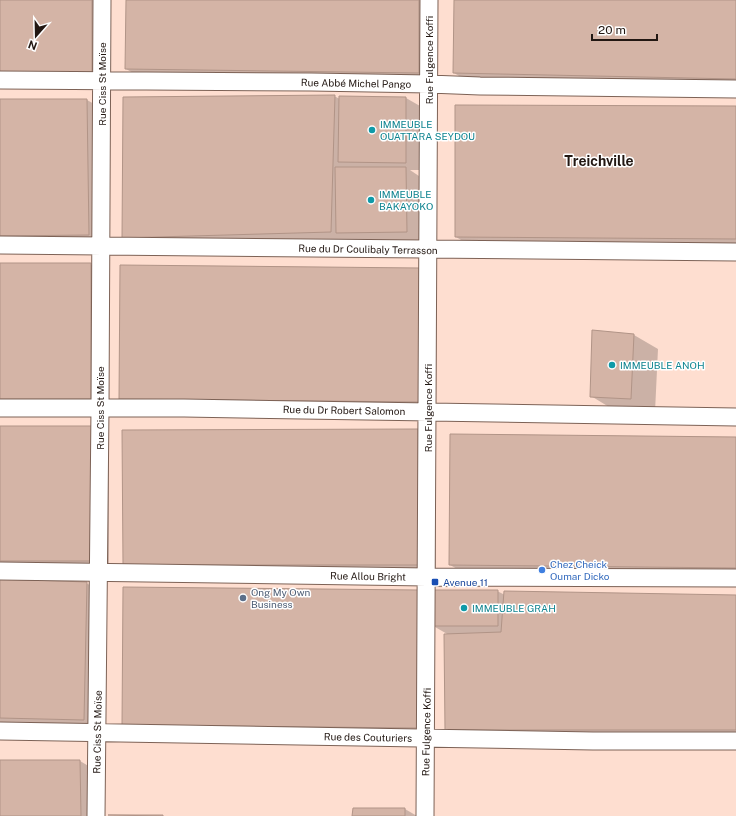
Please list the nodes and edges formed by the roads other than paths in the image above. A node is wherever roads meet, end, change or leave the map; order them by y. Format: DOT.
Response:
graph roads {
  1 [pos="102,0"];
  2 [pos="429,0"];
  3 [pos="0,80"];
  4 [pos="102,81"];
  5 [pos="429,84"];
  6 [pos="736,89"];
  7 [pos="0,245"];
  8 [pos="100,246"];
  9 [pos="429,249"];
  10 [pos="736,252"];
  11 [pos="0,408"];
  12 [pos="100,408"];
  13 [pos="428,412"];
  14 [pos="736,417"];
  15 [pos="0,571"];
  16 [pos="99,572"];
  17 [pos="427,577"];
  18 [pos="736,578"];
  19 [pos="0,731"];
  20 [pos="97,732"];
  21 [pos="426,738"];
  22 [pos="736,741"];
  23 [pos="96,816"];
  24 [pos="425,816"];
  1 -- 4 [label="street, Rue Ciss St Moïse"];
  2 -- 5 [label="street, Rue Fulgence Koffi"];
  3 -- 4 [label="street, Rue Abbé Michel Pango"];
  4 -- 5 [label="street, Rue Abbé Michel Pango"];
  4 -- 8 [label="street, Rue Ciss St Moïse"];
  5 -- 6 [label="street, Rue Abbé Michel Pango"];
  5 -- 9 [label="street, Rue Fulgence Koffi"];
  7 -- 8 [label="street, Rue du Dr Coulibaly Terrasson"];
  8 -- 9 [label="street, Rue du Dr Coulibaly Terrasson"];
  8 -- 12 [label="street, Rue Ciss St Moïse"];
  9 -- 10 [label="street, Rue du Dr Coulibaly Terrasson"];
  9 -- 13 [label="street, Rue Fulgence Koffi"];
  11 -- 12 [label="street, Rue du Dr Robert Salomon"];
  12 -- 13 [label="street, Rue du Dr Robert Salomon"];
  12 -- 16 [label="street, Rue Ciss St Moïse"];
  13 -- 14 [label="street, Rue du Dr Robert Salomon"];
  13 -- 17 [label="street, Rue Fulgence Koffi"];
  15 -- 16 [label="street, Rue Allou Bright"];
  16 -- 17 [label="street, Rue Allou Bright"];
  16 -- 20 [label="street, Rue Ciss St Moïse"];
  17 -- 18 [label="street, Rue Allou Bright"];
  17 -- 21 [label="street, Rue Fulgence Koffi"];
  19 -- 20 [label="street, Rue des Couturiers"];
  20 -- 21 [label="street, Rue des Couturiers"];
  20 -- 23 [label="street, Rue Ciss St Moïse"];
  21 -- 22 [label="street, Rue des Couturiers"];
  21 -- 24 [label="street, Rue Fulgence Koffi"];
}
